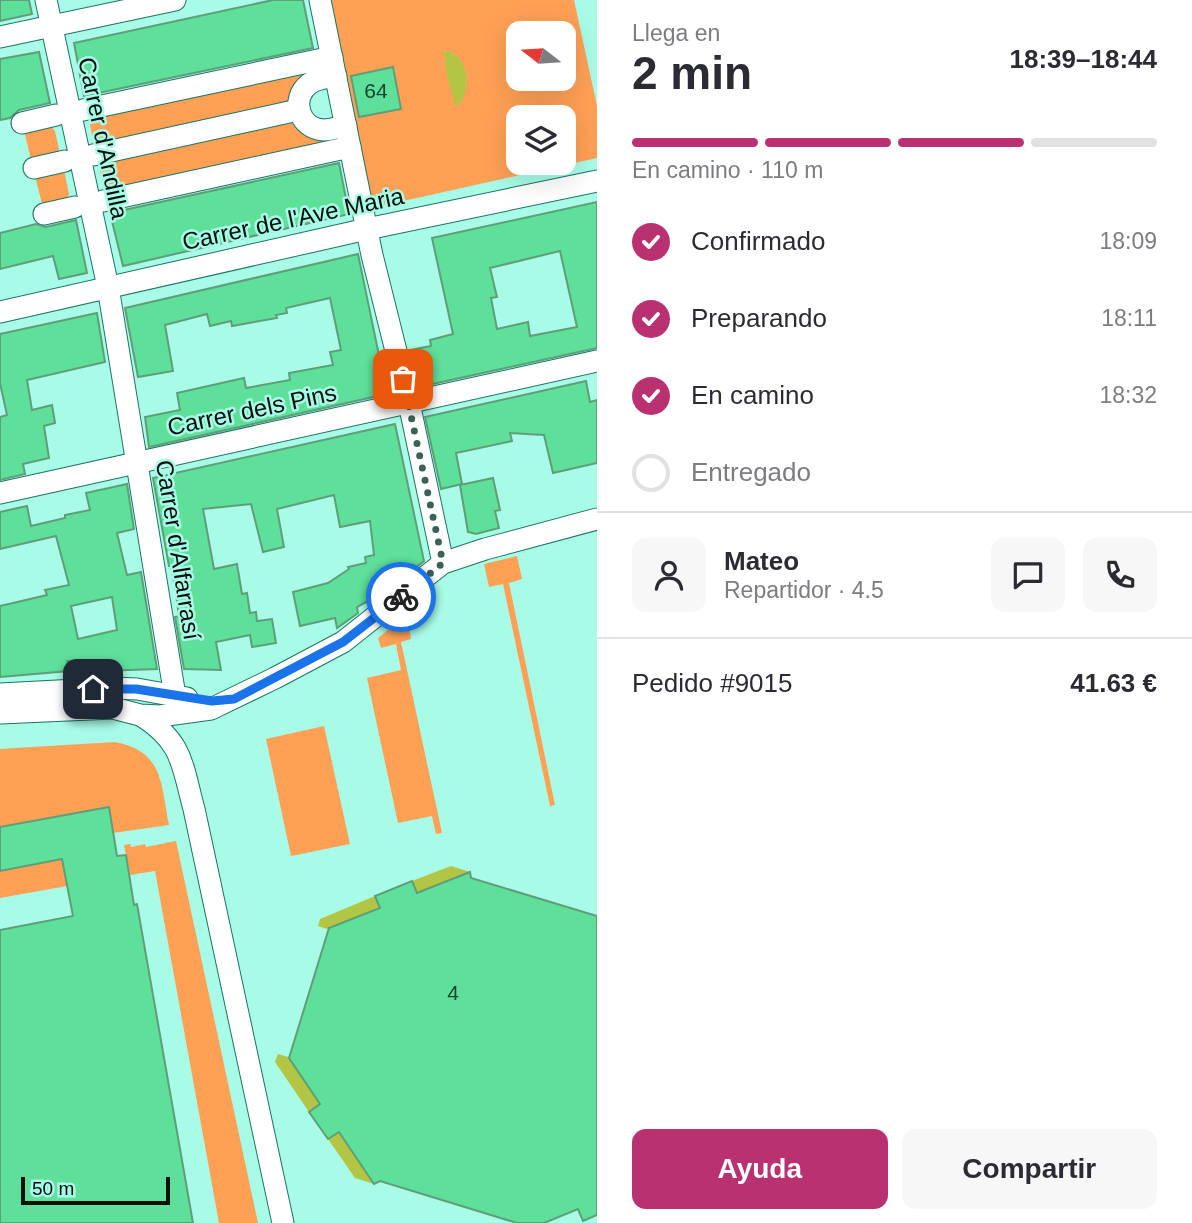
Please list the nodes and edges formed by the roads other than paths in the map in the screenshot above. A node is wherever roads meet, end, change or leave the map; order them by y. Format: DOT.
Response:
graph roads {
  1 [pos="46,0"];
  2 [pos="175,0"];
  3 [pos="320,0"];
  4 [pos="52,27"];
  5 [pos="0,37"];
  6 [pos="334,66"];
  7 [pos="83,110"];
  8 [pos="298,110"];
  9 [pos="56,115"];
  10 [pos="22,123"];
  11 [pos="348,136"];
  12 [pos="93,155"];
  13 [pos="65,161"];
  14 [pos="34,168"];
  15 [pos="597,181"];
  16 [pos="103,201"];
  17 [pos="75,207"];
  18 [pos="44,214"];
  19 [pos="367,229"];
  20 [pos="108,287"];
  21 [pos="0,312"];
  22 [pos="597,361"];
  23 [pos="409,403"];
  24 [pos="136,462"];
  25 [pos="0,493"];
  26 [pos="597,519"];
  27 [pos="443,563"];
  28 [pos="0,694"];
  29 [pos="176,696"];
  30 [pos="234,699"];
  31 [pos="0,713"];
  32 [pos="140,715"];
  33 [pos="283,1223"];
  1 -- 4 [label="street, Carrer d'Andilla"];
  2 -- 4 [label="street"];
  3 -- 6 [label="street"];
  4 -- 5 [label="street"];
  4 -- 20 [label="street, Carrer d'Andilla"];
  6 -- 7 [label="street"];
  6 -- 8 [label="street"];
  6 -- 11 [label="street"];
  8 -- 11 [label="street"];
  8 -- 12 [label="street"];
  9 -- 10 [label="street"];
  11 -- 16 [label="street"];
  11 -- 19 [label="street"];
  13 -- 14 [label="street"];
  15 -- 19 [label="street, Carrer de l'Ave Maria"];
  17 -- 18 [label="street"];
  19 -- 20 [label="street, Carrer de l'Ave Maria"];
  19 -- 23 [label="street"];
  20 -- 21 [label="street, Carrer de l'Ave Maria"];
  20 -- 24 [label="street, Carrer d'Alfarrasí"];
  22 -- 23 [label="street, Carrer dels Pins"];
  23 -- 24 [label="street, Carrer dels Pins"];
  23 -- 27 [label="street"];
  24 -- 25 [label="street, Carrer dels Pins"];
  24 -- 29 [label="street, Carrer d'Alfarrasí"];
  26 -- 27 [label="street"];
  27 -- 30 [label="street"];
  28 -- 29 [label="street"];
  29 -- 30 [label="street"];
  30 -- 32 [label="street"];
  31 -- 32 [label="street"];
  32 -- 33 [label="street"];
}
